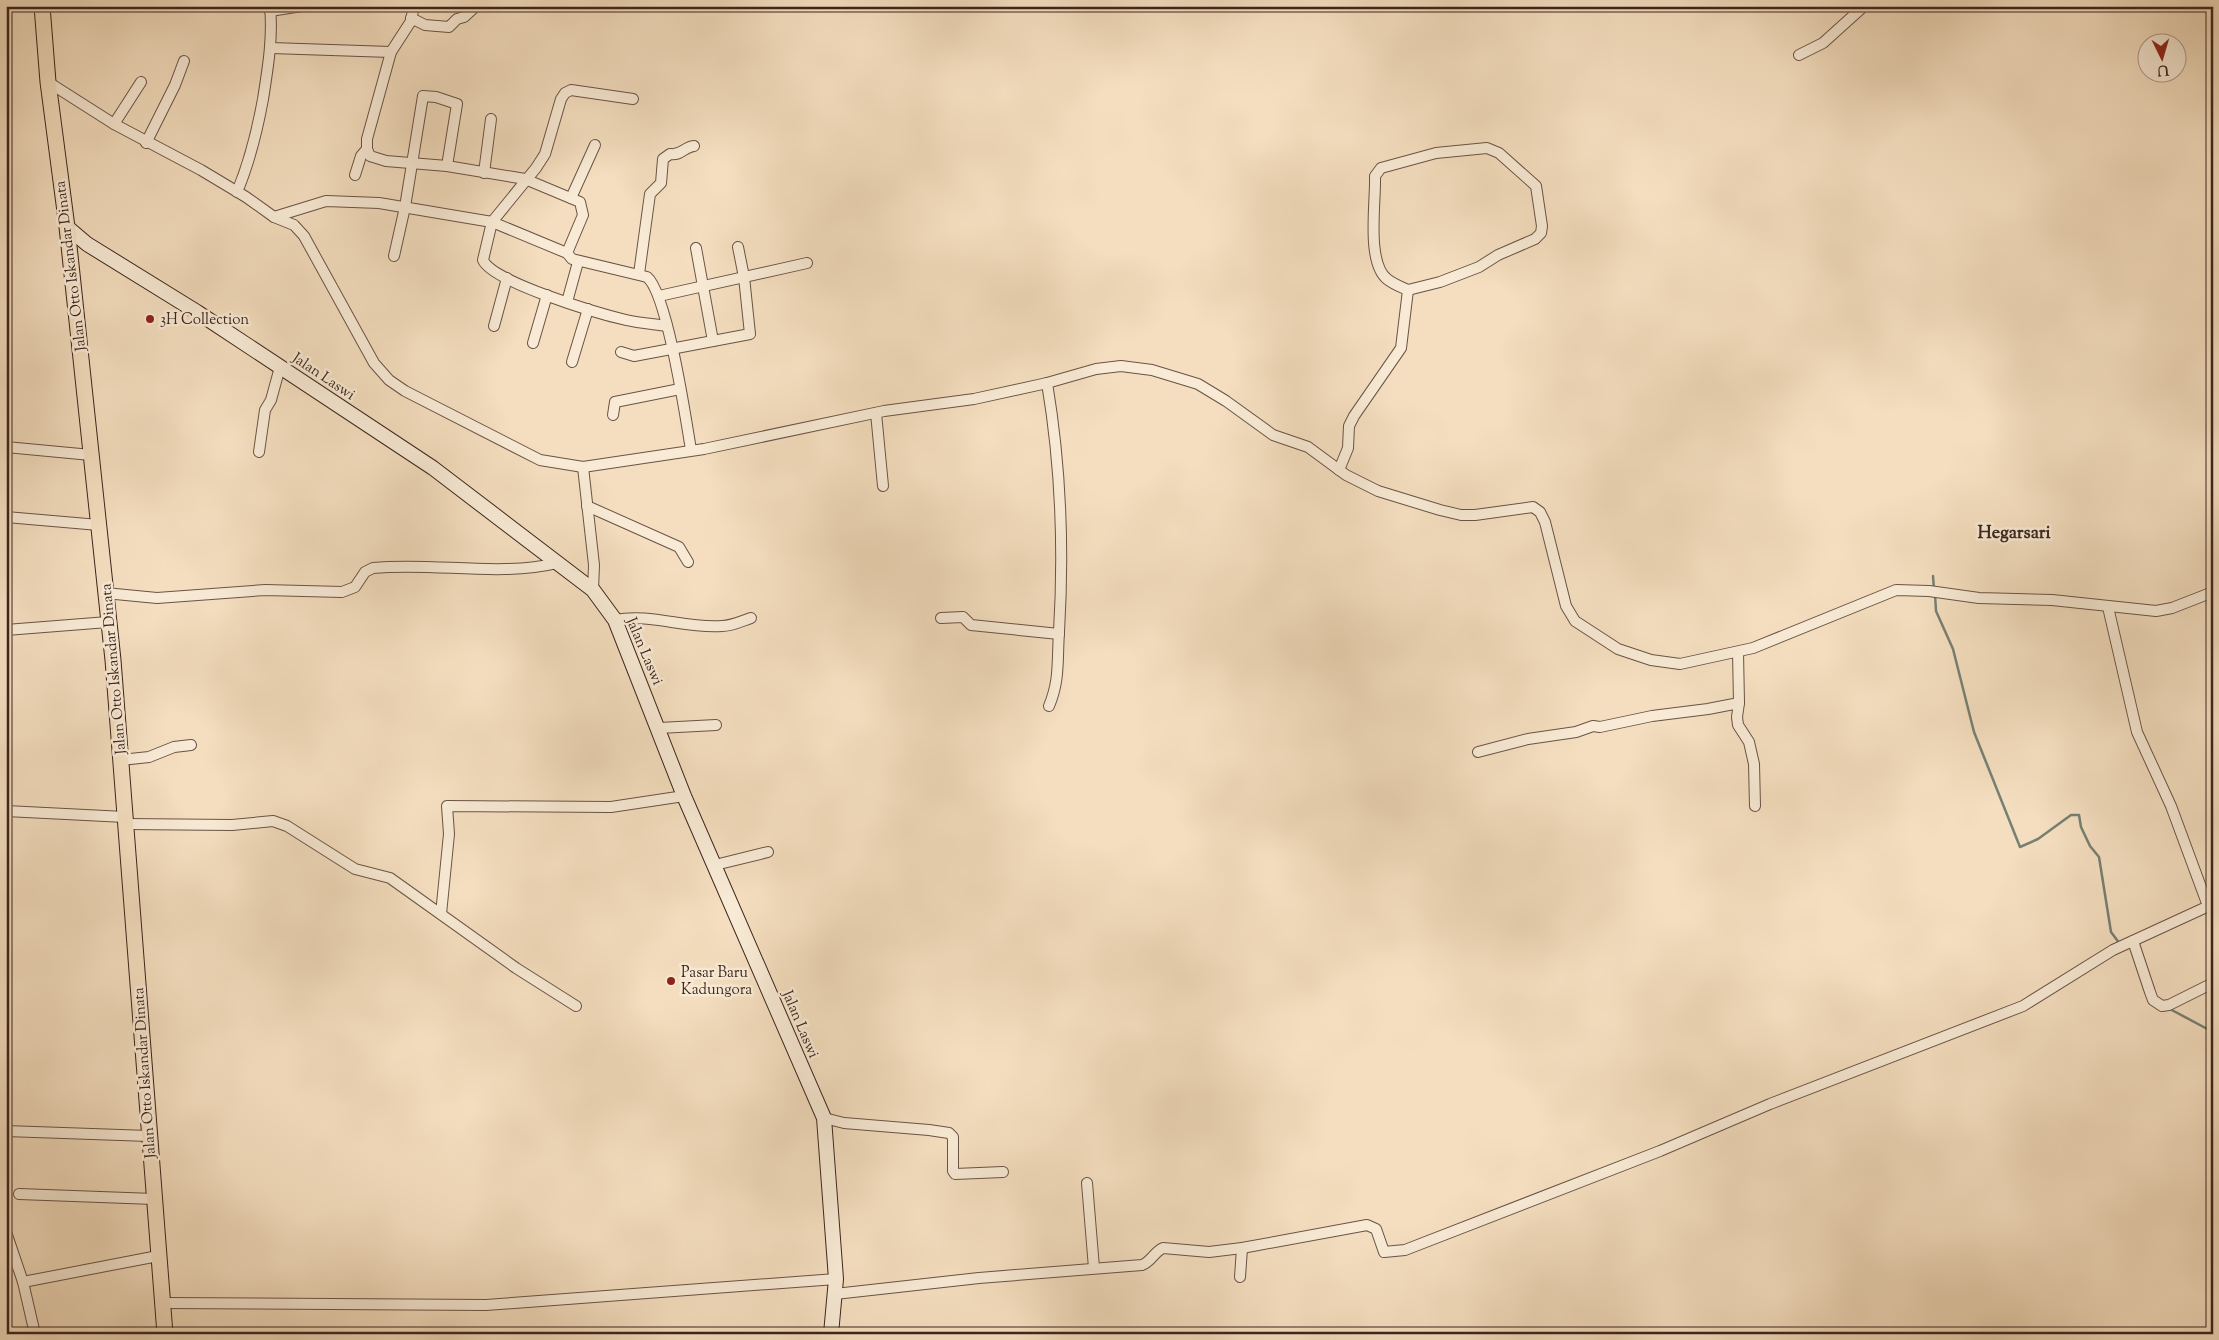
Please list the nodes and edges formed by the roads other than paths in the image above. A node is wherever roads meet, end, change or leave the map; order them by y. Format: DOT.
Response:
graph roads {
  1 [pos="42,6"];
  2 [pos="302,6"];
  3 [pos="409,6"];
  4 [pos="476,6"];
  5 [pos="1864,6"];
  6 [pos="270,8"];
  7 [pos="409,22"];
  8 [pos="271,48"];
  9 [pos="390,52"];
  10 [pos="1799,55"];
  11 [pos="184,61"];
  12 [pos="48,82"];
  13 [pos="141,82"];
  14 [pos="632,99"];
  15 [pos="491,120"];
  16 [pos="114,124"];
  17 [pos="146,143"];
  18 [pos="595,145"];
  19 [pos="694,146"];
  20 [pos="367,149"];
  21 [pos="412,162"];
  22 [pos="447,166"];
  23 [pos="484,173"];
  24 [pos="355,175"];
  25 [pos="526,179"];
  26 [pos="237,192"];
  27 [pos="571,198"];
  28 [pos="405,207"];
  29 [pos="274,217"];
  30 [pos="492,222"];
  31 [pos="67,227"];
  32 [pos="738,247"];
  33 [pos="696,248"];
  34 [pos="567,253"];
  35 [pos="394,256"];
  36 [pos="578,262"];
  37 [pos="807,263"];
  38 [pos="639,274"];
  39 [pos="744,277"];
  40 [pos="507,278"];
  41 [pos="702,286"];
  42 [pos="1408,290"];
  43 [pos="547,295"];
  44 [pos="659,296"];
  45 [pos="567,302"];
  46 [pos="588,309"];
  47 [pos="494,326"];
  48 [pos="667,326"];
  49 [pos="713,341"];
  50 [pos="533,343"];
  51 [pos="672,349"];
  52 [pos="621,352"];
  53 [pos="572,362"];
  54 [pos="280,367"];
  55 [pos="1047,383"];
  56 [pos="680,389"];
  57 [pos="876,413"];
  58 [pos="613,415"];
  59 [pos="6,447"];
  60 [pos="692,450"];
  61 [pos="259,452"];
  62 [pos="90,455"];
  63 [pos="583,467"];
  64 [pos="1339,470"];
  65 [pos="883,486"];
  66 [pos="588,506"];
  67 [pos="6,517"];
  68 [pos="98,525"];
  69 [pos="688,562"];
  70 [pos="558,564"];
  71 [pos="593,590"];
  72 [pos="2213,592"];
  73 [pos="106,593"];
  74 [pos="2108,607"];
  75 [pos="751,618"];
  76 [pos="941,618"];
  77 [pos="615,620"];
  78 [pos="108,622"];
  79 [pos="6,630"];
  80 [pos="1058,634"];
  81 [pos="1738,652"];
  82 [pos="1739,703"];
  83 [pos="1049,706"];
  84 [pos="716,725"];
  85 [pos="659,728"];
  86 [pos="191,745"];
  87 [pos="1478,752"];
  88 [pos="121,760"];
  89 [pos="684,796"];
  90 [pos="1755,806"];
  91 [pos="6,812"];
  92 [pos="126,821"];
  93 [pos="768,852"];
  94 [pos="715,865"];
  95 [pos="2210,905"];
  96 [pos="441,914"];
  97 [pos="2131,942"];
  98 [pos="2213,983"];
  99 [pos="576,1006"];
  100 [pos="824,1118"];
  101 [pos="6,1131"];
  102 [pos="148,1136"];
  103 [pos="1003,1172"];
  104 [pos="1087,1183"];
  105 [pos="19,1194"];
  106 [pos="154,1199"];
  107 [pos="6,1232"];
  108 [pos="1242,1248"];
  109 [pos="158,1256"];
  110 [pos="1094,1268"];
  111 [pos="1240,1277"];
  112 [pos="836,1279"];
  113 [pos="23,1282"];
  114 [pos="835,1294"];
  115 [pos="162,1302"];
  116 [pos="35,1334"];
  117 [pos="165,1334"];
  118 [pos="831,1334"];
  1 -- 12 [label="main road, Jalan Otto Iskandar Dinata"];
  2 -- 6 [label="street"];
  3 -- 7 [label="street"];
  4 -- 7 [label="street"];
  5 -- 10 [label="street"];
  6 -- 8 [label="street"];
  7 -- 9 [label="street"];
  8 -- 9 [label="street"];
  8 -- 26 [label="street"];
  9 -- 20 [label="street"];
  11 -- 17 [label="street"];
  12 -- 16 [label="street"];
  12 -- 31 [label="main road, Jalan Otto Iskandar Dinata"];
  13 -- 16 [label="street"];
  14 -- 25 [label="street"];
  15 -- 23 [label="street"];
  16 -- 17 [label="street"];
  17 -- 26 [label="street"];
  18 -- 27 [label="street"];
  19 -- 38 [label="street"];
  20 -- 21 [label="street"];
  20 -- 24 [label="street"];
  21 -- 22 [label="street"];
  21 -- 22 [label="street"];
  21 -- 28 [label="street"];
  22 -- 23 [label="street"];
  23 -- 25 [label="street"];
  25 -- 27 [label="street"];
  25 -- 30 [label="street"];
  26 -- 29 [label="street"];
  27 -- 34 [label="street"];
  28 -- 29 [label="street"];
  28 -- 30 [label="street"];
  28 -- 35 [label="street"];
  29 -- 63 [label="street"];
  30 -- 34 [label="street"];
  30 -- 40 [label="street"];
  31 -- 54 [label="street, Jalan Laswi"];
  31 -- 62 [label="main road, Jalan Otto Iskandar Dinata"];
  32 -- 39 [label="street"];
  33 -- 41 [label="street"];
  34 -- 36 [label="street"];
  36 -- 38 [label="street"];
  36 -- 45 [label="street"];
  37 -- 39 [label="street"];
  38 -- 44 [label="street"];
  39 -- 41 [label="street"];
  39 -- 49 [label="street"];
  40 -- 43 [label="street"];
  40 -- 47 [label="street"];
  41 -- 44 [label="street"];
  41 -- 49 [label="street"];
  42 -- 42 [label="street"];
  42 -- 64 [label="street"];
  43 -- 45 [label="street"];
  43 -- 50 [label="street"];
  44 -- 48 [label="street"];
  45 -- 46 [label="street"];
  46 -- 48 [label="street"];
  46 -- 53 [label="street"];
  48 -- 51 [label="street"];
  49 -- 51 [label="street"];
  51 -- 52 [label="street"];
  51 -- 56 [label="street"];
  54 -- 61 [label="street"];
  54 -- 70 [label="street, Jalan Laswi"];
  55 -- 57 [label="street"];
  55 -- 64 [label="street"];
  55 -- 80 [label="street"];
  56 -- 58 [label="street"];
  56 -- 60 [label="street"];
  57 -- 60 [label="street"];
  57 -- 65 [label="street"];
  59 -- 62 [label="street"];
  60 -- 63 [label="street"];
  62 -- 68 [label="main road, Jalan Otto Iskandar Dinata"];
  63 -- 66 [label="street"];
  64 -- 81 [label="street"];
  66 -- 69 [label="street"];
  66 -- 71 [label="street"];
  67 -- 68 [label="street"];
  68 -- 73 [label="main road, Jalan Otto Iskandar Dinata"];
  70 -- 71 [label="street, Jalan Laswi"];
  70 -- 73 [label="street"];
  71 -- 77 [label="street, Jalan Laswi"];
  72 -- 74 [label="street"];
  73 -- 78 [label="main road, Jalan Otto Iskandar Dinata"];
  74 -- 81 [label="street"];
  74 -- 95 [label="street"];
  75 -- 77 [label="street"];
  76 -- 80 [label="street"];
  77 -- 85 [label="street, Jalan Laswi"];
  78 -- 79 [label="street"];
  78 -- 88 [label="main road, Jalan Otto Iskandar Dinata"];
  80 -- 83 [label="street"];
  81 -- 82 [label="street"];
  82 -- 87 [label="street"];
  82 -- 90 [label="street"];
  84 -- 85 [label="street"];
  85 -- 89 [label="street, Jalan Laswi"];
  86 -- 88 [label="street"];
  88 -- 92 [label="main road, Jalan Otto Iskandar Dinata"];
  89 -- 94 [label="street, Jalan Laswi"];
  89 -- 96 [label="street"];
  91 -- 92 [label="street"];
  92 -- 96 [label="street"];
  92 -- 102 [label="main road, Jalan Otto Iskandar Dinata"];
  93 -- 94 [label="street"];
  94 -- 100 [label="street, Jalan Laswi"];
  95 -- 97 [label="street"];
  96 -- 99 [label="street"];
  97 -- 98 [label="street"];
  97 -- 108 [label="street"];
  100 -- 103 [label="street"];
  100 -- 112 [label="street, Jalan Laswi"];
  101 -- 102 [label="street"];
  102 -- 106 [label="main road, Jalan Otto Iskandar Dinata"];
  104 -- 110 [label="street"];
  105 -- 106 [label="street"];
  106 -- 109 [label="main road, Jalan Otto Iskandar Dinata"];
  107 -- 113 [label="street"];
  108 -- 110 [label="street"];
  108 -- 111 [label="street"];
  109 -- 113 [label="street"];
  109 -- 115 [label="main road, Jalan Otto Iskandar Dinata"];
  110 -- 114 [label="street"];
  112 -- 114 [label="street, Jalan Laswi"];
  112 -- 115 [label="street"];
  113 -- 116 [label="street"];
  114 -- 118 [label="street, Jalan Laswi"];
  115 -- 117 [label="main road, Jalan Otto Iskandar Dinata"];
}
